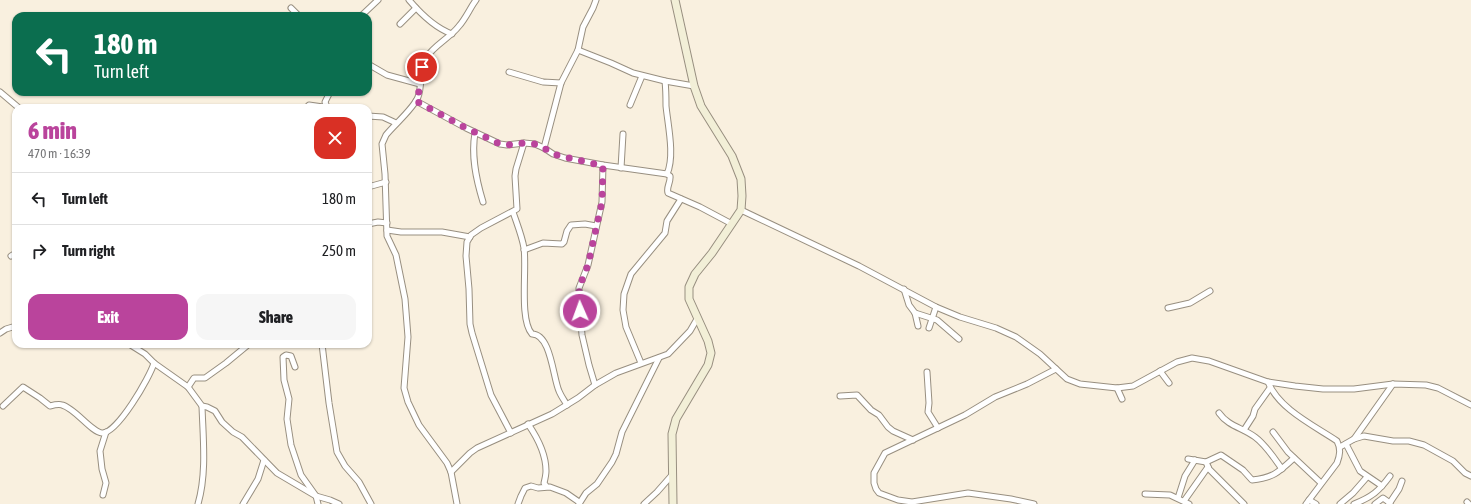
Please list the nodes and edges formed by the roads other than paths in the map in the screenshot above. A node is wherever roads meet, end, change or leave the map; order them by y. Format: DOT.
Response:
graph roads {
  1 [pos="378,0"];
  2 [pos="409,0"];
  3 [pos="476,0"];
  4 [pos="596,0"];
  5 [pos="675,0"];
  6 [pos="291,8"];
  7 [pos="416,8"];
  8 [pos="295,12"];
  9 [pos="365,12"];
  10 [pos="400,24"];
  11 [pos="452,34"];
  12 [pos="578,50"];
  13 [pos="372,67"];
  14 [pos="509,72"];
  15 [pos="642,76"];
  16 [pos="665,81"];
  17 [pos="561,83"];
  18 [pos="420,84"];
  19 [pos="694,86"];
  20 [pos="0,92"];
  21 [pos="416,101"];
  22 [pos="14,104"];
  23 [pos="630,105"];
  24 [pos="372,116"];
  25 [pos="396,123"];
  26 [pos="475,133"];
  27 [pos="623,134"];
  28 [pos="524,143"];
  29 [pos="544,148"];
  30 [pos="603,166"];
  31 [pos="621,168"];
  32 [pos="667,174"];
  33 [pos="386,182"];
  34 [pos="372,186"];
  35 [pos="681,199"];
  36 [pos="483,202"];
  37 [pos="742,210"];
  38 [pos="513,212"];
  39 [pos="372,223"];
  40 [pos="386,223"];
  41 [pos="732,224"];
  42 [pos="596,226"];
  43 [pos="387,230"];
  44 [pos="470,237"];
  45 [pos="524,250"];
  46 [pos="904,289"];
  47 [pos="1210,291"];
  48 [pos="936,308"];
  49 [pos="1168,308"];
  50 [pos="915,312"];
  51 [pos="932,318"];
  52 [pos="697,319"];
  53 [pos="918,326"];
  54 [pos="12,327"];
  55 [pos="929,328"];
  56 [pos="0,333"];
  57 [pos="959,339"];
  58 [pos="135,348"];
  59 [pos="244,348"];
  60 [pos="323,348"];
  61 [pos="659,358"];
  62 [pos="641,363"];
  63 [pos="154,364"];
  64 [pos="295,367"];
  65 [pos="1056,369"];
  66 [pos="1160,371"];
  67 [pos="927,372"];
  68 [pos="1268,382"];
  69 [pos="1169,383"];
  70 [pos="1393,384"];
  71 [pos="595,385"];
  72 [pos="188,387"];
  73 [pos="1117,388"];
  74 [pos="1270,388"];
  75 [pos="840,396"];
  76 [pos="1122,399"];
  77 [pos="567,405"];
  78 [pos="1471,405"];
  79 [pos="3,406"];
  80 [pos="202,406"];
  81 [pos="1219,413"];
  82 [pos="528,424"];
  83 [pos="938,428"];
  84 [pos="1244,430"];
  85 [pos="106,432"];
  86 [pos="1274,432"];
  87 [pos="511,433"];
  88 [pos="1354,439"];
  89 [pos="913,440"];
  90 [pos="1346,444"];
  91 [pos="1340,447"];
  92 [pos="1294,458"];
  93 [pos="1188,459"];
  94 [pos="264,460"];
  95 [pos="1195,460"];
  96 [pos="1207,465"];
  97 [pos="1282,469"];
  98 [pos="451,472"];
  99 [pos="673,474"];
  100 [pos="1390,476"];
  101 [pos="1471,476"];
  102 [pos="1367,477"];
  103 [pos="1402,481"];
  104 [pos="1321,483"];
  105 [pos="546,486"];
  106 [pos="1382,486"];
  107 [pos="1145,494"];
  108 [pos="103,495"];
  109 [pos="316,496"];
  110 [pos="1178,498"];
  111 [pos="1184,501"];
  112 [pos="1307,502"];
  113 [pos="579,503"];
  114 [pos="198,504"];
  115 [pos="243,504"];
  116 [pos="318,504"];
  117 [pos="339,504"];
  118 [pos="371,504"];
  119 [pos="457,504"];
  120 [pos="518,504"];
  121 [pos="644,504"];
  122 [pos="673,504"];
  123 [pos="1034,504"];
  124 [pos="1189,504"];
  125 [pos="1244,504"];
  126 [pos="1316,504"];
  127 [pos="1340,504"];
  128 [pos="1343,504"];
  129 [pos="1348,504"];
  130 [pos="1354,504"];
  131 [pos="1375,504"];
  132 [pos="1390,504"];
  1 -- 9 [label="street"];
  2 -- 7 [label="street"];
  3 -- 11 [label="street"];
  4 -- 12 [label="street"];
  5 -- 19 [label="main road"];
  6 -- 8 [label="street"];
  7 -- 10 [label="street"];
  7 -- 11 [label="street"];
  11 -- 18 [label="street"];
  12 -- 15 [label="street"];
  12 -- 17 [label="street"];
  13 -- 18 [label="street"];
  14 -- 17 [label="street"];
  15 -- 16 [label="street"];
  15 -- 23 [label="street"];
  16 -- 19 [label="street"];
  16 -- 32 [label="street"];
  17 -- 29 [label="street"];
  18 -- 21 [label="street"];
  19 -- 37 [label="main road"];
  20 -- 22 [label="street"];
  21 -- 25 [label="street"];
  21 -- 26 [label="street"];
  24 -- 25 [label="street"];
  25 -- 33 [label="street"];
  26 -- 28 [label="street"];
  26 -- 36 [label="street"];
  27 -- 31 [label="street"];
  28 -- 29 [label="street"];
  28 -- 38 [label="street"];
  29 -- 30 [label="street"];
  30 -- 31 [label="street"];
  30 -- 42 [label="street"];
  31 -- 32 [label="street"];
  32 -- 35 [label="street"];
  33 -- 34 [label="street"];
  33 -- 40 [label="street"];
  35 -- 41 [label="street"];
  35 -- 62 [label="street"];
  37 -- 41 [label="main road"];
  37 -- 46 [label="street"];
  38 -- 44 [label="street"];
  38 -- 45 [label="street"];
  39 -- 40 [label="street"];
  40 -- 43 [label="street"];
  41 -- 52 [label="main road"];
  42 -- 45 [label="street"];
  42 -- 71 [label="street"];
  43 -- 44 [label="street"];
  43 -- 98 [label="street"];
  44 -- 87 [label="street"];
  45 -- 77 [label="street"];
  46 -- 48 [label="street"];
  46 -- 50 [label="street"];
  47 -- 49 [label="street"];
  48 -- 51 [label="street"];
  48 -- 65 [label="street"];
  50 -- 51 [label="street"];
  50 -- 53 [label="street"];
  51 -- 55 [label="street"];
  51 -- 57 [label="street"];
  52 -- 61 [label="street"];
  52 -- 99 [label="main road"];
  54 -- 56 [label="street"];
  58 -- 63 [label="street"];
  59 -- 72 [label="street"];
  60 -- 118 [label="street"];
  61 -- 62 [label="street"];
  61 -- 113 [label="street"];
  62 -- 71 [label="street"];
  63 -- 72 [label="street"];
  63 -- 85 [label="street"];
  64 -- 109 [label="street"];
  65 -- 73 [label="street"];
  65 -- 83 [label="street"];
  66 -- 68 [label="street"];
  66 -- 69 [label="street"];
  66 -- 73 [label="street"];
  67 -- 83 [label="street"];
  68 -- 70 [label="street"];
  68 -- 74 [label="street"];
  70 -- 78 [label="street"];
  70 -- 88 [label="street"];
  71 -- 77 [label="street"];
  72 -- 80 [label="street"];
  73 -- 76 [label="street"];
  74 -- 84 [label="street"];
  74 -- 91 [label="street"];
  75 -- 89 [label="street"];
  77 -- 82 [label="street"];
  79 -- 85 [label="street"];
  80 -- 94 [label="street"];
  80 -- 114 [label="street"];
  81 -- 84 [label="street"];
  82 -- 87 [label="street"];
  82 -- 105 [label="street"];
  83 -- 89 [label="street"];
  84 -- 97 [label="street"];
  85 -- 108 [label="street"];
  86 -- 92 [label="street"];
  87 -- 98 [label="street"];
  88 -- 90 [label="street"];
  88 -- 101 [label="street"];
  89 -- 123 [label="street"];
  90 -- 91 [label="street"];
  90 -- 102 [label="street"];
  91 -- 104 [label="street"];
  92 -- 97 [label="street"];
  92 -- 104 [label="street"];
  93 -- 95 [label="street"];
  94 -- 109 [label="street"];
  94 -- 115 [label="street"];
  95 -- 96 [label="street"];
  95 -- 110 [label="street"];
  96 -- 97 [label="street"];
  96 -- 111 [label="street"];
  96 -- 125 [label="street"];
  98 -- 119 [label="street"];
  99 -- 121 [label="street"];
  99 -- 122 [label="main road"];
  100 -- 106 [label="street"];
  102 -- 106 [label="street"];
  102 -- 127 [label="street"];
  103 -- 132 [label="street"];
  104 -- 112 [label="street"];
  105 -- 113 [label="street"];
  105 -- 120 [label="street"];
  106 -- 130 [label="street"];
  107 -- 110 [label="street"];
  109 -- 116 [label="street"];
  109 -- 117 [label="street"];
  110 -- 111 [label="street"];
  111 -- 124 [label="street"];
  112 -- 126 [label="street"];
  128 -- 129 [label="street"];
  131 -- 132 [label="street"];
}
